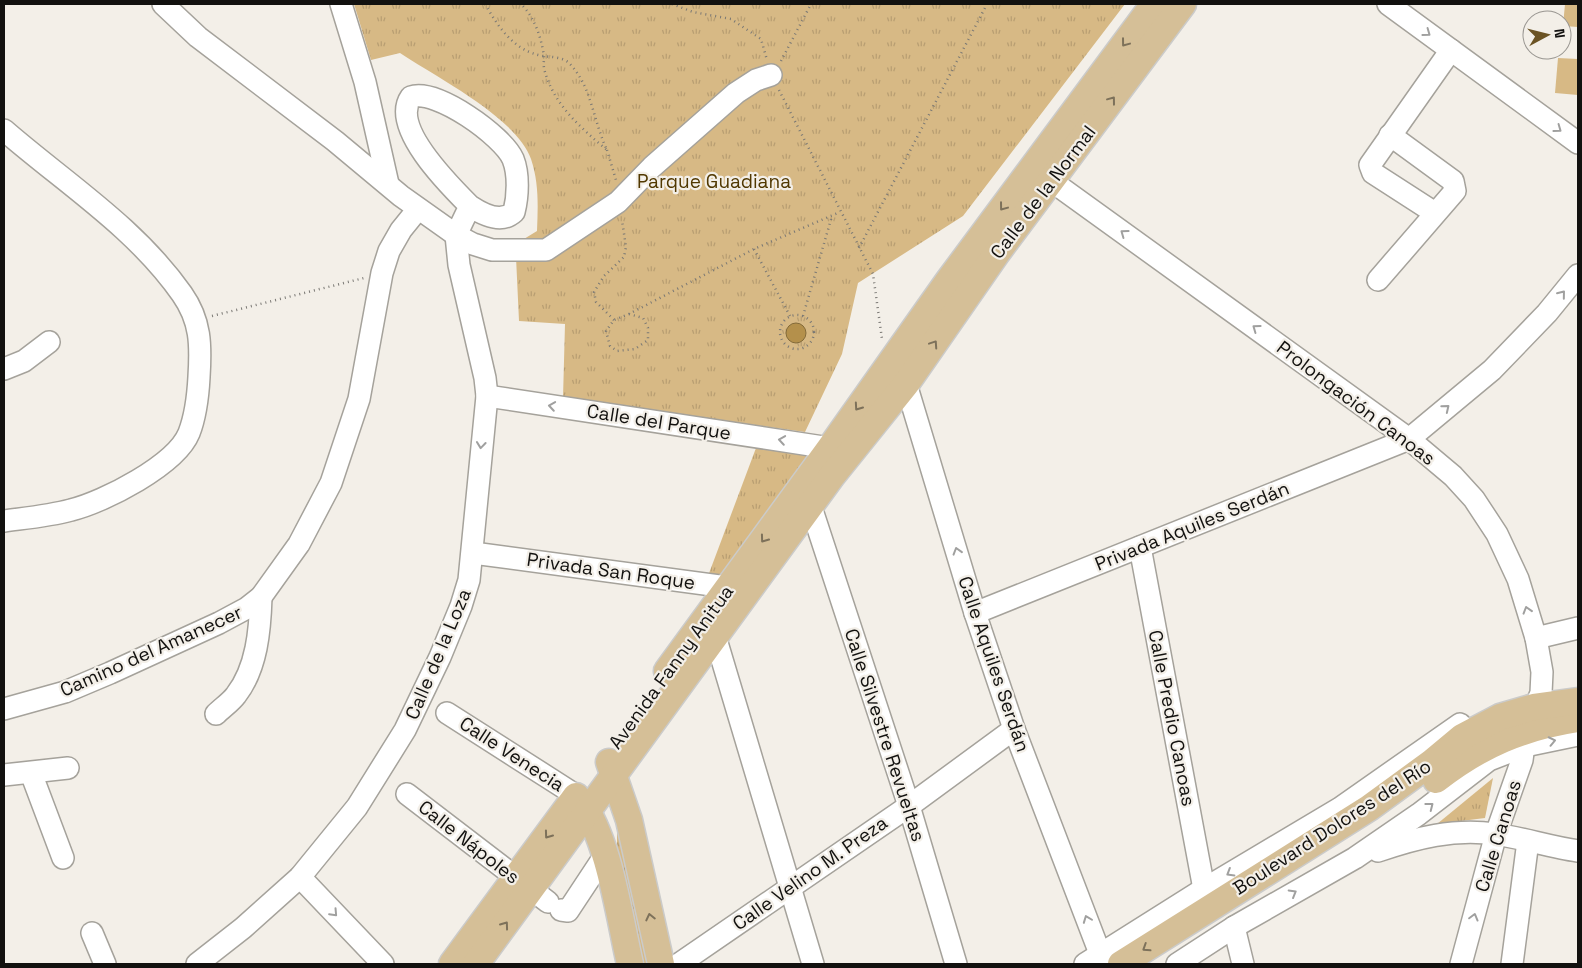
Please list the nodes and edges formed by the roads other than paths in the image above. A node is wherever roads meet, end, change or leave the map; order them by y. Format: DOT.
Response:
graph roads {
  1 [pos="163,4"];
  2 [pos="341,4"];
  3 [pos="1154,4"];
  4 [pos="1183,4"];
  5 [pos="1388,4"];
  6 [pos="1451,50"];
  7 [pos="771,74"];
  8 [pos="4,130"];
  9 [pos="1390,135"];
  10 [pos="1578,144"];
  11 [pos="1042,174"];
  12 [pos="388,184"];
  13 [pos="470,206"];
  14 [pos="418,209"];
  15 [pos="1435,213"];
  16 [pos="456,235"];
  17 [pos="1578,275"];
  18 [pos="1378,280"];
  19 [pos="49,342"];
  20 [pos="886,367"];
  21 [pos="4,369"];
  22 [pos="906,384"];
  23 [pos="487,396"];
  24 [pos="1409,439"];
  25 [pos="830,448"];
  26 [pos="832,476"];
  27 [pos="811,507"];
  28 [pos="4,521"];
  29 [pos="1140,547"];
  30 [pos="472,552"];
  31 [pos="740,588"];
  32 [pos="262,597"];
  33 [pos="975,613"];
  34 [pos="1578,628"];
  35 [pos="715,636"];
  36 [pos="1536,638"];
  37 [pos="1578,688"];
  38 [pos="1578,701"];
  39 [pos="4,708"];
  40 [pos="447,713"];
  41 [pos="216,714"];
  42 [pos="1531,719"];
  43 [pos="1578,719"];
  44 [pos="1014,729"];
  45 [pos="1578,736"];
  46 [pos="1462,737"];
  47 [pos="1423,751"];
  48 [pos="610,765"];
  49 [pos="68,768"];
  50 [pos="31,772"];
  51 [pos="4,775"];
  52 [pos="407,794"];
  53 [pos="586,803"];
  54 [pos="908,806"];
  55 [pos="626,818"];
  56 [pos="1496,834"];
  57 [pos="1528,841"];
  58 [pos="1578,851"];
  59 [pos="605,855"];
  60 [pos="62,858"];
  61 [pos="1355,858"];
  62 [pos="300,877"];
  63 [pos="792,887"];
  64 [pos="1204,888"];
  65 [pos="539,895"];
  66 [pos="1196,916"];
  67 [pos="1156,918"];
  68 [pos="1234,928"];
  69 [pos="92,933"];
  70 [pos="1103,962"];
  71 [pos="105,964"];
  72 [pos="197,964"];
  73 [pos="383,964"];
  74 [pos="452,964"];
  75 [pos="476,964"];
  76 [pos="630,964"];
  77 [pos="661,964"];
  78 [pos="679,964"];
  79 [pos="813,964"];
  80 [pos="956,964"];
  81 [pos="1152,964"];
  82 [pos="1177,964"];
  83 [pos="1244,964"];
  84 [pos="1461,964"];
  85 [pos="1512,964"];
  1 -- 12 [label="street"];
  2 -- 12 [label="street"];
  3 -- 11 [label="main road, Calle de la Normal, one-way"];
  11 -- 4 [label="main road, Calle de la Normal, one-way"];
  5 -- 6 [label="street, one-way"];
  6 -- 9 [label="street"];
  6 -- 10 [label="street, one-way"];
  7 -- 16 [label="street"];
  8 -- 28 [label="street"];
  9 -- 15 [label="street"];
  9 -- 15 [label="street"];
  11 -- 20 [label="main road, Calle de la Normal, one-way"];
  22 -- 11 [label="main road, Calle de la Normal, one-way"];
  24 -- 11 [label="street, Prolongación Canoas, one-way"];
  12 -- 14 [label="street"];
  13 -- 13 [label="street"];
  13 -- 16 [label="street"];
  14 -- 16 [label="street"];
  14 -- 32 [label="street, Camino del Amanecer"];
  15 -- 18 [label="street"];
  16 -- 23 [label="street, Calle de la Loza"];
  24 -- 17 [label="street, one-way"];
  19 -- 21 [label="street"];
  20 -- 22 [label="street"];
  20 -- 25 [label="main road, Avenida Fanny Anitua, one-way"];
  22 -- 26 [label="main road, Avenida Fanny Anitua"];
  33 -- 22 [label="street, Calle Aquiles Serdán, one-way"];
  25 -- 23 [label="street, Calle del Parque, one-way"];
  23 -- 30 [label="street, Calle de la Loza, one-way"];
  24 -- 29 [label="street, Privada Aquiles Serdán"];
  36 -- 24 [label="street, Prolongación Canoas, one-way"];
  25 -- 26 [label="main road"];
  25 -- 31 [label="main road, Avenida Fanny Anitua, one-way"];
  26 -- 27 [label="main road, Avenida Fanny Anitua"];
  27 -- 31 [label="main road, Avenida Fanny Anitua"];
  27 -- 54 [label="street, Calle Silvestre Revueltas"];
  29 -- 33 [label="street, Privada Aquiles Serdán"];
  29 -- 64 [label="street, Calle Predio Canoas"];
  30 -- 31 [label="street, Privada San Roque"];
  30 -- 62 [label="street, Calle de la Loza"];
  31 -- 35 [label="main road, Avenida Fanny Anitua"];
  31 -- 48 [label="main road, Avenida Fanny Anitua"];
  32 -- 39 [label="street, Camino del Amanecer"];
  32 -- 41 [label="street"];
  33 -- 44 [label="street, Calle Aquiles Serdán"];
  34 -- 36 [label="street"];
  35 -- 48 [label="main road, Avenida Fanny Anitua"];
  35 -- 63 [label="street"];
  36 -- 42 [label="street, Prolongación Canoas"];
  37 -- 42 [label="street"];
  38 -- 42 [label="main road, Boulevard Dolores del Río"];
  40 -- 53 [label="street, Calle Venecia"];
  42 -- 43 [label="main road, Boulevard Dolores del Río"];
  42 -- 45 [label="street, one-way"];
  42 -- 46 [label="main road, Boulevard Dolores del Río"];
  42 -- 47 [label="street"];
  42 -- 56 [label="street, Calle Canoas"];
  61 -- 42 [label="street, one-way"];
  42 -- 81 [label="main road, Boulevard Dolores del Río"];
  44 -- 54 [label="street, Calle Velino M. Preza"];
  70 -- 44 [label="street, Calle Aquiles Serdán, one-way"];
  46 -- 47 [label="main road"];
  46 -- 66 [label="main road, Boulevard Dolores del Río"];
  47 -- 64 [label="street, one-way"];
  48 -- 53 [label="main road, Avenida Fanny Anitua"];
  48 -- 55 [label="main road"];
  49 -- 50 [label="street"];
  50 -- 51 [label="street"];
  50 -- 60 [label="street"];
  52 -- 65 [label="street, Calle Nápoles"];
  53 -- 55 [label="main road"];
  53 -- 59 [label="main road"];
  53 -- 65 [label="main road, Avenida Fanny Anitua"];
  54 -- 63 [label="street, Calle Velino M. Preza"];
  54 -- 80 [label="street, Calle Silvestre Revueltas"];
  55 -- 59 [label="main road"];
  77 -- 55 [label="main road, one-way"];
  56 -- 57 [label="street"];
  56 -- 61 [label="street"];
  84 -- 56 [label="street, Calle Canoas, one-way"];
  57 -- 58 [label="street"];
  57 -- 85 [label="street"];
  59 -- 65 [label="street"];
  59 -- 76 [label="main road"];
  68 -- 61 [label="street, one-way"];
  62 -- 72 [label="street, Calle de la Loza"];
  62 -- 73 [label="street, one-way"];
  63 -- 78 [label="street, Calle Velino M. Preza"];
  63 -- 79 [label="street"];
  64 -- 67 [label="street"];
  65 -- 74 [label="main road, Avenida Fanny Anitua"];
  75 -- 65 [label="main road, Avenida Fanny Anitua, one-way"];
  66 -- 67 [label="main road"];
  66 -- 70 [label="main road, Boulevard Dolores del Río, one-way"];
  67 -- 70 [label="street"];
  68 -- 82 [label="street"];
  68 -- 83 [label="street"];
  69 -- 71 [label="street"];
}
